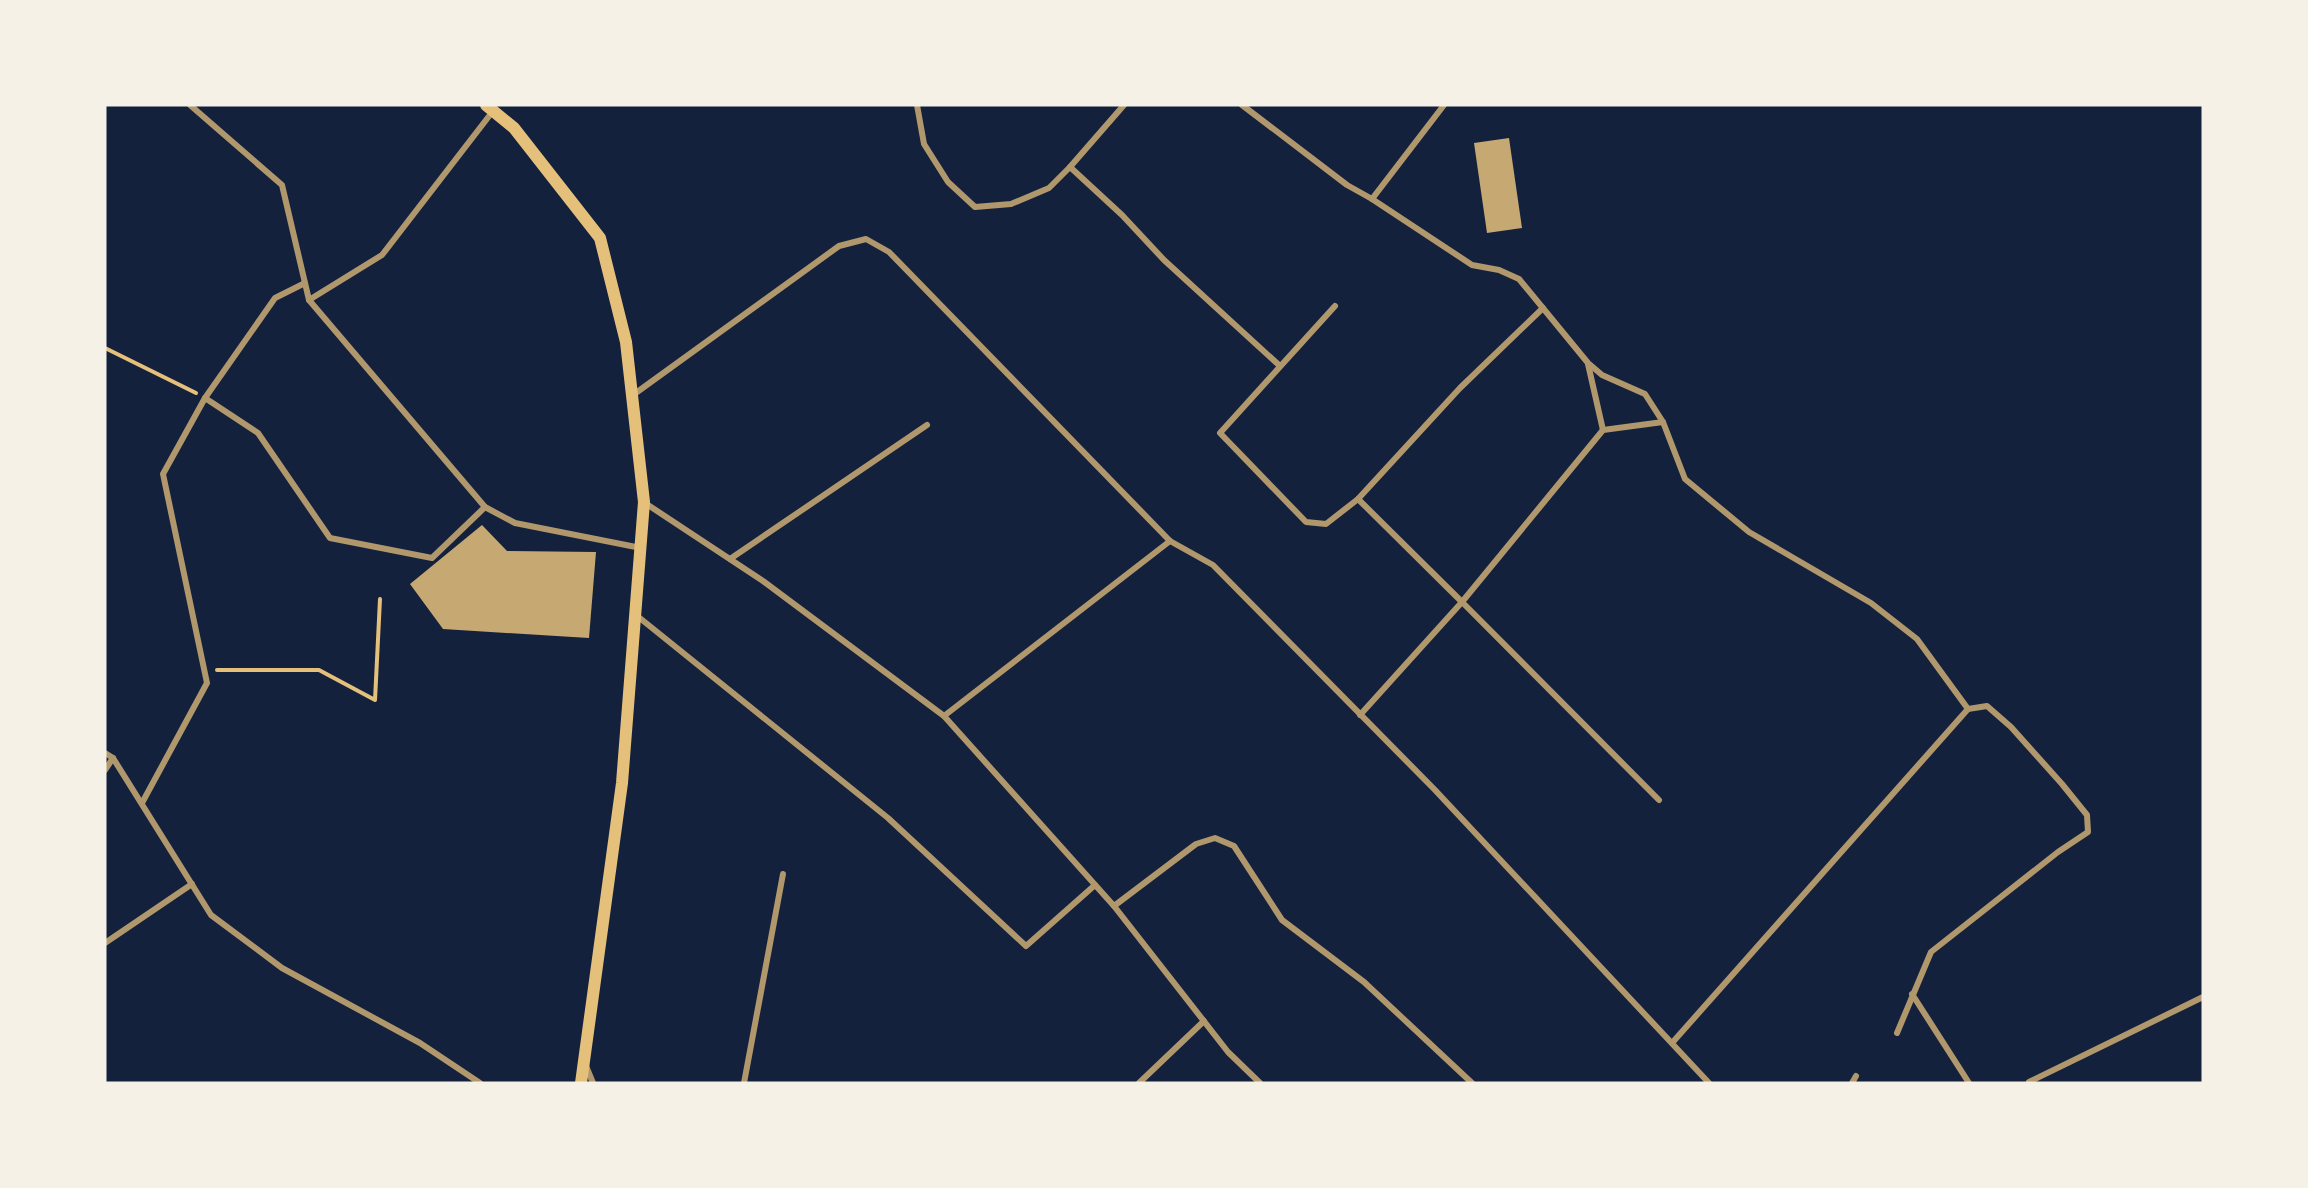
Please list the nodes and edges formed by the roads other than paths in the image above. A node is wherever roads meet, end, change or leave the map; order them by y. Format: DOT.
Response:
graph roads {
  1 [pos="190,105"];
  2 [pos="917,105"];
  3 [pos="1124,105"];
  4 [pos="1242,105"];
  5 [pos="1444,105"];
  6 [pos="490,108"];
  7 [pos="1070,167"];
  8 [pos="1372,199"];
  9 [pos="305,283"];
  10 [pos="309,300"];
  11 [pos="1335,306"];
  12 [pos="1543,308"];
  13 [pos="1588,363"];
  14 [pos="1280,366"];
  15 [pos="632,395"];
  16 [pos="205,398"];
  17 [pos="1663,422"];
  18 [pos="927,425"];
  19 [pos="1603,430"];
  20 [pos="1358,499"];
  21 [pos="644,502"];
  22 [pos="485,507"];
  23 [pos="1170,541"];
  24 [pos="641,548"];
  25 [pos="730,559"];
  26 [pos="1462,602"];
  27 [pos="635,614"];
  28 [pos="1968,709"];
  29 [pos="1360,715"];
  30 [pos="944,716"];
  31 [pos="105,753"];
  32 [pos="113,758"];
  33 [pos="105,770"];
  34 [pos="1659,800"];
  35 [pos="142,803"];
  36 [pos="783,874"];
  37 [pos="192,884"];
  38 [pos="1095,885"];
  39 [pos="1114,906"];
  40 [pos="105,943"];
  41 [pos="1912,994"];
  42 [pos="2203,997"];
  43 [pos="1204,1021"];
  44 [pos="1897,1033"];
  45 [pos="1672,1043"];
  46 [pos="584,1063"];
  47 [pos="1856,1076"];
  48 [pos="2029,1082"];
  49 [pos="480,1083"];
  50 [pos="581,1083"];
  51 [pos="593,1083"];
  52 [pos="744,1083"];
  53 [pos="1139,1083"];
  54 [pos="1260,1083"];
  55 [pos="1472,1083"];
  56 [pos="1708,1083"];
  57 [pos="1852,1083"];
  58 [pos="1969,1083"];
  1 -- 9 [label="street"];
  2 -- 7 [label="street"];
  3 -- 7 [label="street"];
  4 -- 8 [label="street"];
  5 -- 8 [label="street"];
  6 -- 10 [label="street"];
  6 -- 15 [label="main road"];
  7 -- 14 [label="street"];
  8 -- 12 [label="street"];
  9 -- 10 [label="street"];
  9 -- 16 [label="street"];
  10 -- 22 [label="street"];
  11 -- 14 [label="street"];
  12 -- 13 [label="street"];
  12 -- 20 [label="street"];
  13 -- 17 [label="street"];
  13 -- 19 [label="street"];
  14 -- 20 [label="street"];
  15 -- 21 [label="main road"];
  15 -- 23 [label="street"];
  16 -- 22 [label="street"];
  16 -- 35 [label="street"];
  17 -- 19 [label="street"];
  17 -- 28 [label="street"];
  18 -- 25 [label="street"];
  19 -- 26 [label="street"];
  20 -- 26 [label="street"];
  21 -- 24 [label="main road"];
  21 -- 25 [label="street"];
  22 -- 24 [label="street"];
  23 -- 29 [label="street"];
  23 -- 30 [label="street"];
  24 -- 27 [label="main road"];
  25 -- 30 [label="street"];
  26 -- 29 [label="street"];
  26 -- 34 [label="street"];
  27 -- 38 [label="street"];
  27 -- 46 [label="main road"];
  28 -- 41 [label="street"];
  28 -- 45 [label="street"];
  29 -- 45 [label="street"];
  30 -- 38 [label="street"];
  31 -- 32 [label="street"];
  32 -- 33 [label="street"];
  32 -- 35 [label="street"];
  35 -- 37 [label="street"];
  36 -- 52 [label="street"];
  37 -- 40 [label="street"];
  37 -- 49 [label="street"];
  38 -- 39 [label="street"];
  39 -- 43 [label="street"];
  39 -- 55 [label="street"];
  41 -- 44 [label="street"];
  41 -- 58 [label="street"];
  42 -- 48 [label="street"];
  43 -- 53 [label="street"];
  43 -- 54 [label="street"];
  45 -- 56 [label="street"];
  46 -- 50 [label="main road"];
  46 -- 51 [label="street"];
  47 -- 57 [label="street"];
}
